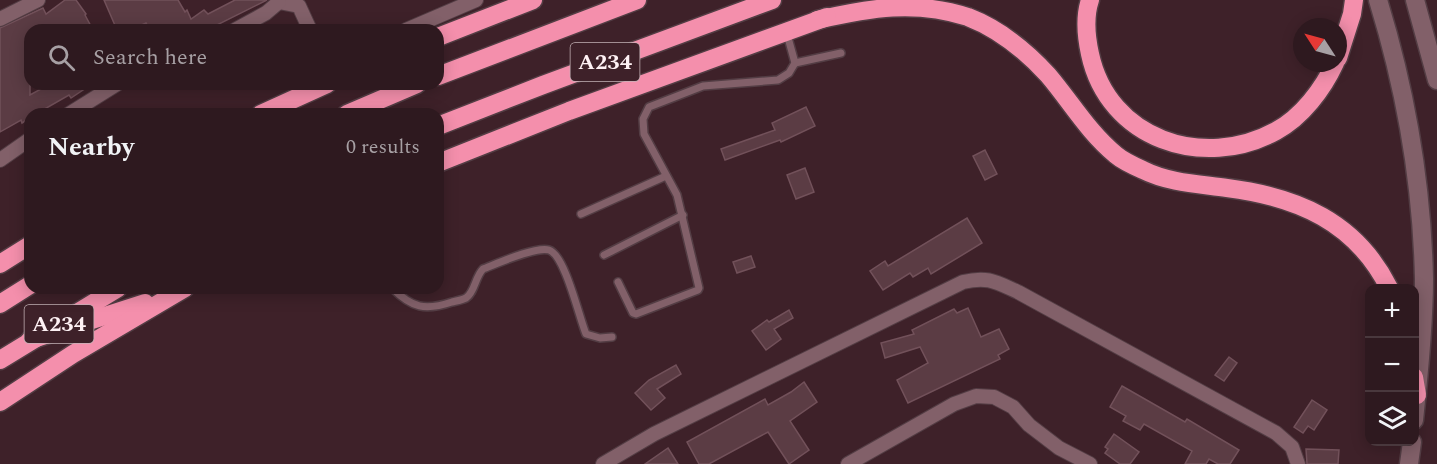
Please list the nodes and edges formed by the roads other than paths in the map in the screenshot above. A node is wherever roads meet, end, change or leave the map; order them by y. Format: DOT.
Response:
graph roads {
  1 [pos="38,0"];
  2 [pos="476,0"];
  3 [pos="533,0"];
  4 [pos="636,0"];
  5 [pos="772,0"];
  6 [pos="873,0"];
  7 [pos="1090,0"];
  8 [pos="1354,0"];
  9 [pos="1378,0"];
  10 [pos="1415,0"];
  11 [pos="279,1"];
  12 [pos="0,19"];
  13 [pos="817,20"];
  14 [pos="246,24"];
  15 [pos="307,24"];
  16 [pos="420,24"];
  17 [pos="786,32"];
  18 [pos="1347,32"];
  19 [pos="444,35"];
  20 [pos="841,53"];
  21 [pos="795,63"];
  22 [pos="1330,72"];
  23 [pos="444,74"];
  24 [pos="1437,80"];
  25 [pos="107,90"];
  26 [pos="314,90"];
  27 [pos="403,90"];
  28 [pos="79,108"];
  29 [pos="274,108"];
  30 [pos="361,108"];
  31 [pos="444,124"];
  32 [pos="24,143"];
  33 [pos="0,160"];
  34 [pos="444,161"];
  35 [pos="666,176"];
  36 [pos="581,214"];
  37 [pos="683,215"];
  38 [pos="24,249"];
  39 [pos="604,255"];
  40 [pos="0,264"];
  41 [pos="618,282"];
  42 [pos="1387,284"];
  43 [pos="24,289"];
  44 [pos="108,294"];
  45 [pos="170,294"];
  46 [pos="175,294"];
  47 [pos="399,294"];
  48 [pos="0,304"];
  49 [pos="612,337"];
  50 [pos="30,340"];
  51 [pos="1419,347"];
  52 [pos="0,360"];
  53 [pos="0,402"];
  54 [pos="1411,446"];
  55 [pos="603,464"];
  56 [pos="848,464"];
  57 [pos="1090,464"];
  58 [pos="1298,464"];
  59 [pos="1409,464"];
  1 -- 12 [label="street"];
  2 -- 16 [label="street"];
  3 -- 19 [label="highway"];
  4 -- 23 [label="highway, A234"];
  5 -- 31 [label="highway, A234"];
  6 -- 13 [label="highway"];
  7 -- 22 [label="highway"];
  8 -- 18 [label="highway"];
  9 -- 51 [label="main road"];
  10 -- 24 [label="main road"];
  11 -- 14 [label="street"];
  11 -- 15 [label="street"];
  13 -- 17 [label="highway"];
  13 -- 42 [label="highway"];
  17 -- 21 [label="lane"];
  17 -- 34 [label="highway"];
  20 -- 21 [label="lane"];
  21 -- 35 [label="lane"];
  25 -- 28 [label="street"];
  26 -- 29 [label="highway"];
  27 -- 30 [label="highway"];
  32 -- 33 [label="street"];
  35 -- 36 [label="lane"];
  35 -- 37 [label="lane"];
  37 -- 39 [label="lane"];
  37 -- 41 [label="lane"];
  38 -- 40 [label="highway"];
  43 -- 48 [label="highway, A234"];
  44 -- 50 [label="highway, A234"];
  45 -- 50 [label="highway"];
  46 -- 53 [label="highway"];
  47 -- 49 [label="lane"];
  50 -- 52 [label="highway, A234"];
  54 -- 59 [label="main road"];
  55 -- 58 [label="street"];
  56 -- 57 [label="street"];
}
